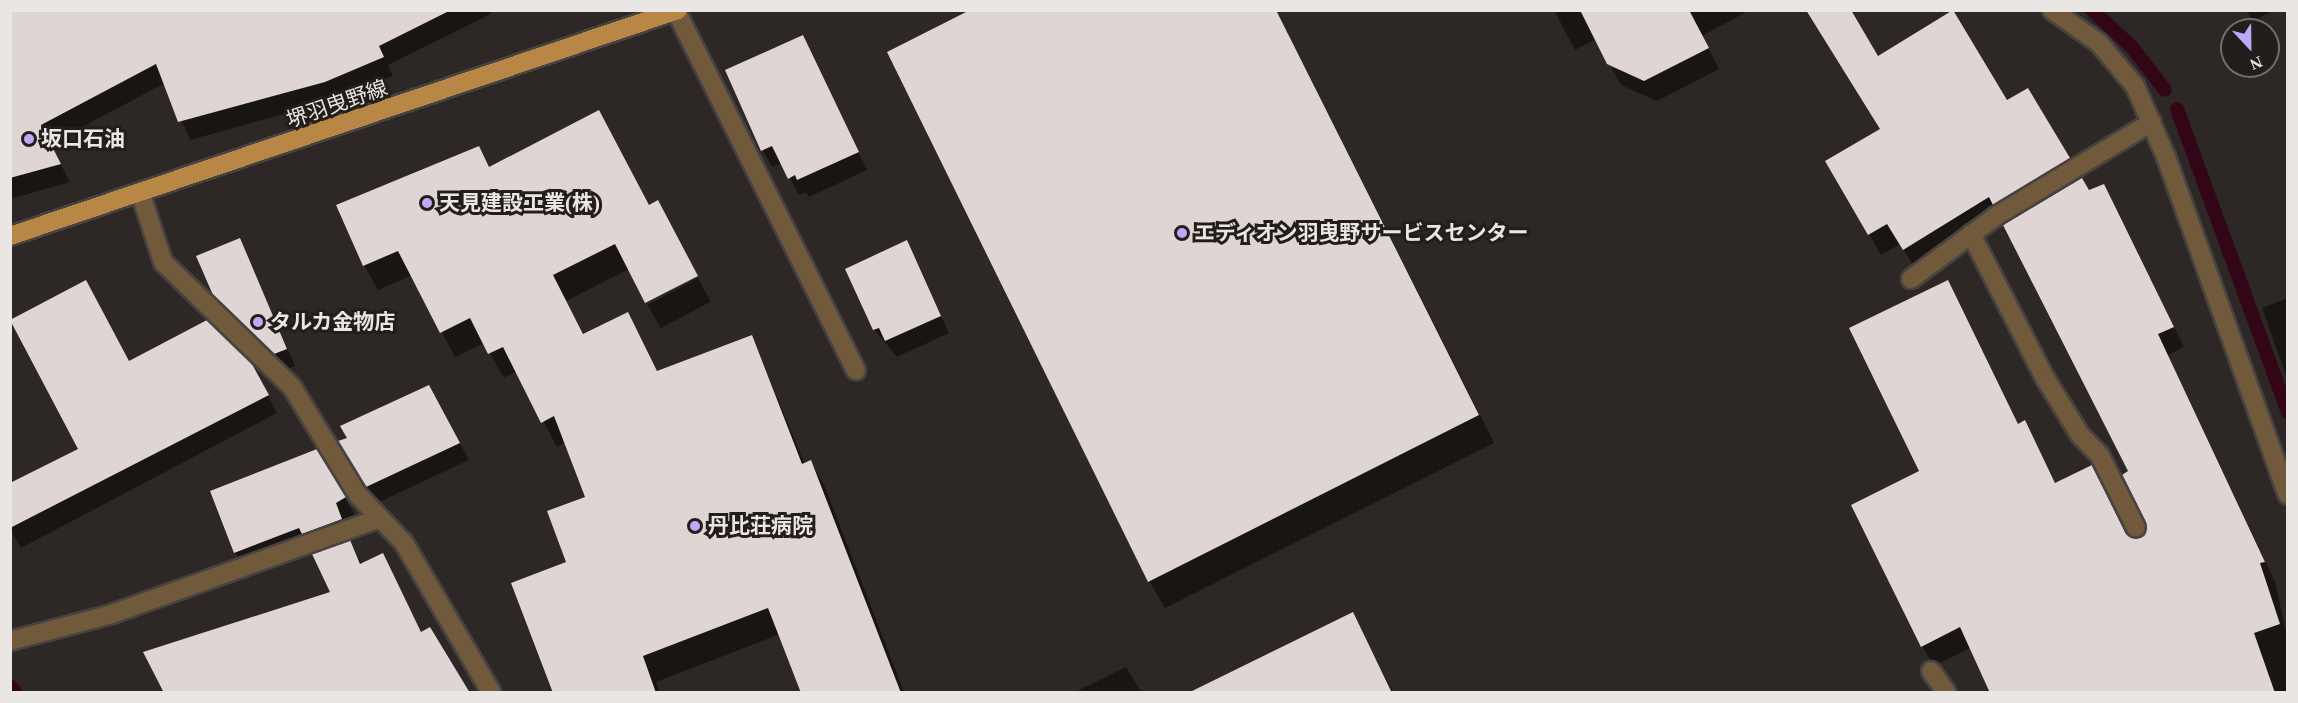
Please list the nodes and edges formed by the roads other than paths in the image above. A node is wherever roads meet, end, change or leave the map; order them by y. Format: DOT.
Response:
graph roads {
  1 [pos="2052,10"];
  2 [pos="677,11"];
  3 [pos="2152,122"];
  4 [pos="141,195"];
  5 [pos="1971,234"];
  6 [pos="10,236"];
  7 [pos="1911,279"];
  8 [pos="856,370"];
  9 [pos="2288,495"];
  10 [pos="377,519"];
  11 [pos="2136,528"];
  12 [pos="10,641"];
  13 [pos="1931,670"];
  14 [pos="491,693"];
  15 [pos="1946,693"];
  1 -- 3 [label="street"];
  2 -- 4 [label="main road, 堺羽曳野線"];
  2 -- 8 [label="street"];
  3 -- 5 [label="street"];
  3 -- 9 [label="street"];
  4 -- 6 [label="main road, 堺羽曳野線"];
  4 -- 10 [label="street"];
  5 -- 7 [label="street"];
  5 -- 11 [label="street"];
  10 -- 12 [label="street"];
  10 -- 14 [label="street"];
  13 -- 15 [label="street"];
}
